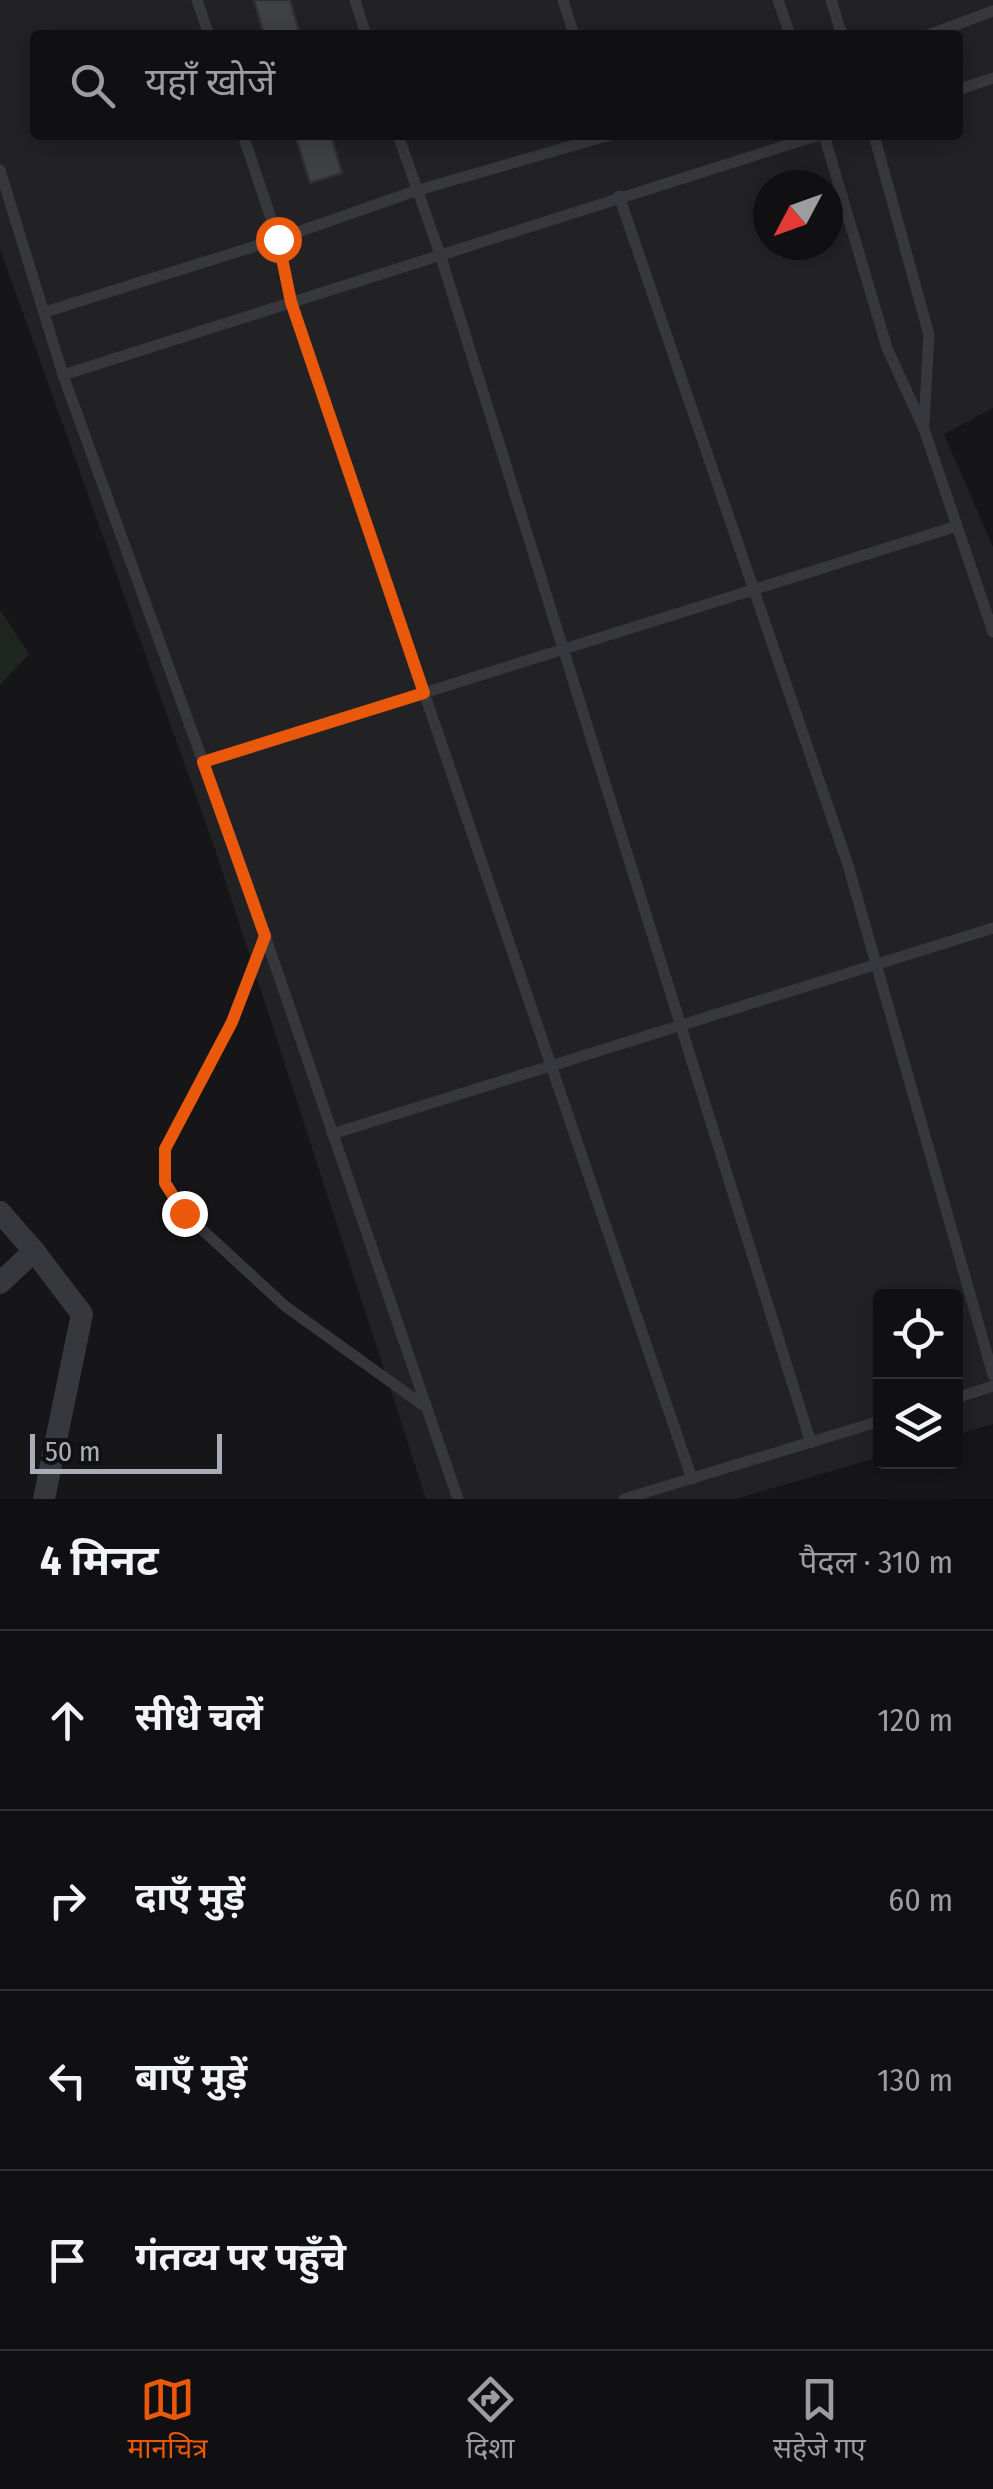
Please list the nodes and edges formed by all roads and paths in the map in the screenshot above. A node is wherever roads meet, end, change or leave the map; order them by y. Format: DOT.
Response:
graph roads {
  1 [pos="197,0"];
  2 [pos="355,0"];
  3 [pos="563,0"];
  4 [pos="778,0"];
  5 [pos="831,0"];
  6 [pos="993,12"];
  7 [pos="206,30"];
  8 [pos="364,30"];
  9 [pos="572,30"];
  10 [pos="788,30"];
  11 [pos="840,30"];
  12 [pos="942,30"];
  13 [pos="993,78"];
  14 [pos="963,88"];
  15 [pos="244,140"];
  16 [pos="400,140"];
  17 [pos="590,140"];
  18 [pos="805,140"];
  19 [pos="823,140"];
  20 [pos="875,140"];
  21 [pos="0,170"];
  22 [pos="416,191"];
  23 [pos="620,196"];
  24 [pos="278,239"];
  25 [pos="440,254"];
  26 [pos="291,302"];
  27 [pos="44,312"];
  28 [pos="64,375"];
  29 [pos="924,429"];
  30 [pos="957,526"];
  31 [pos="754,590"];
  32 [pos="993,632"];
  33 [pos="564,649"];
  34 [pos="424,693"];
  35 [pos="203,762"];
  36 [pos="993,928"];
  37 [pos="265,936"];
  38 [pos="876,966"];
  39 [pos="681,1027"];
  40 [pos="551,1066"];
  41 [pos="332,1134"];
  42 [pos="0,1212"];
  43 [pos="34,1252"];
  44 [pos="0,1283"];
  45 [pos="993,1375"];
  46 [pos="993,1386"];
  47 [pos="963,1396"];
  48 [pos="427,1408"];
  49 [pos="873,1423"];
  50 [pos="811,1442"];
  51 [pos="692,1479"];
  52 [pos="44,1499"];
  53 [pos="458,1499"];
  54 [pos="624,1499"];
  1 -- 7 [label="lane"];
  2 -- 8 [label="lane"];
  3 -- 9 [label="lane"];
  4 -- 10 [label="lane"];
  5 -- 11 [label="lane"];
  6 -- 12 [label="lane"];
  13 -- 14 [label="lane"];
  15 -- 24 [label="lane"];
  16 -- 22 [label="lane"];
  17 -- 22 [label="lane"];
  18 -- 23 [label="lane"];
  19 -- 29 [label="lane"];
  20 -- 29 [label="lane"];
  21 -- 27 [label="lane"];
  22 -- 24 [label="lane"];
  22 -- 25 [label="lane"];
  23 -- 25 [label="lane"];
  23 -- 31 [label="lane"];
  24 -- 26 [label="lane"];
  24 -- 27 [label="lane"];
  25 -- 26 [label="lane"];
  25 -- 33 [label="lane"];
  26 -- 28 [label="lane"];
  26 -- 34 [label="lane"];
  27 -- 28 [label="lane"];
  28 -- 35 [label="lane"];
  29 -- 30 [label="lane"];
  30 -- 31 [label="lane"];
  30 -- 32 [label="lane"];
  31 -- 33 [label="lane"];
  31 -- 38 [label="lane"];
  33 -- 34 [label="lane"];
  33 -- 39 [label="lane"];
  34 -- 35 [label="lane"];
  34 -- 40 [label="lane"];
  35 -- 37 [label="lane"];
  36 -- 38 [label="lane"];
  37 -- 41 [label="lane"];
  37 -- 48 [label="lane"];
  38 -- 39 [label="lane"];
  38 -- 45 [label="lane"];
  39 -- 40 [label="lane"];
  39 -- 50 [label="lane"];
  40 -- 41 [label="lane"];
  40 -- 51 [label="lane"];
  41 -- 48 [label="lane"];
  42 -- 43 [label="street"];
  43 -- 44 [label="street"];
  43 -- 52 [label="street"];
  46 -- 47 [label="lane"];
  48 -- 53 [label="lane"];
  49 -- 50 [label="lane"];
  50 -- 51 [label="lane"];
  51 -- 54 [label="lane"];
}
